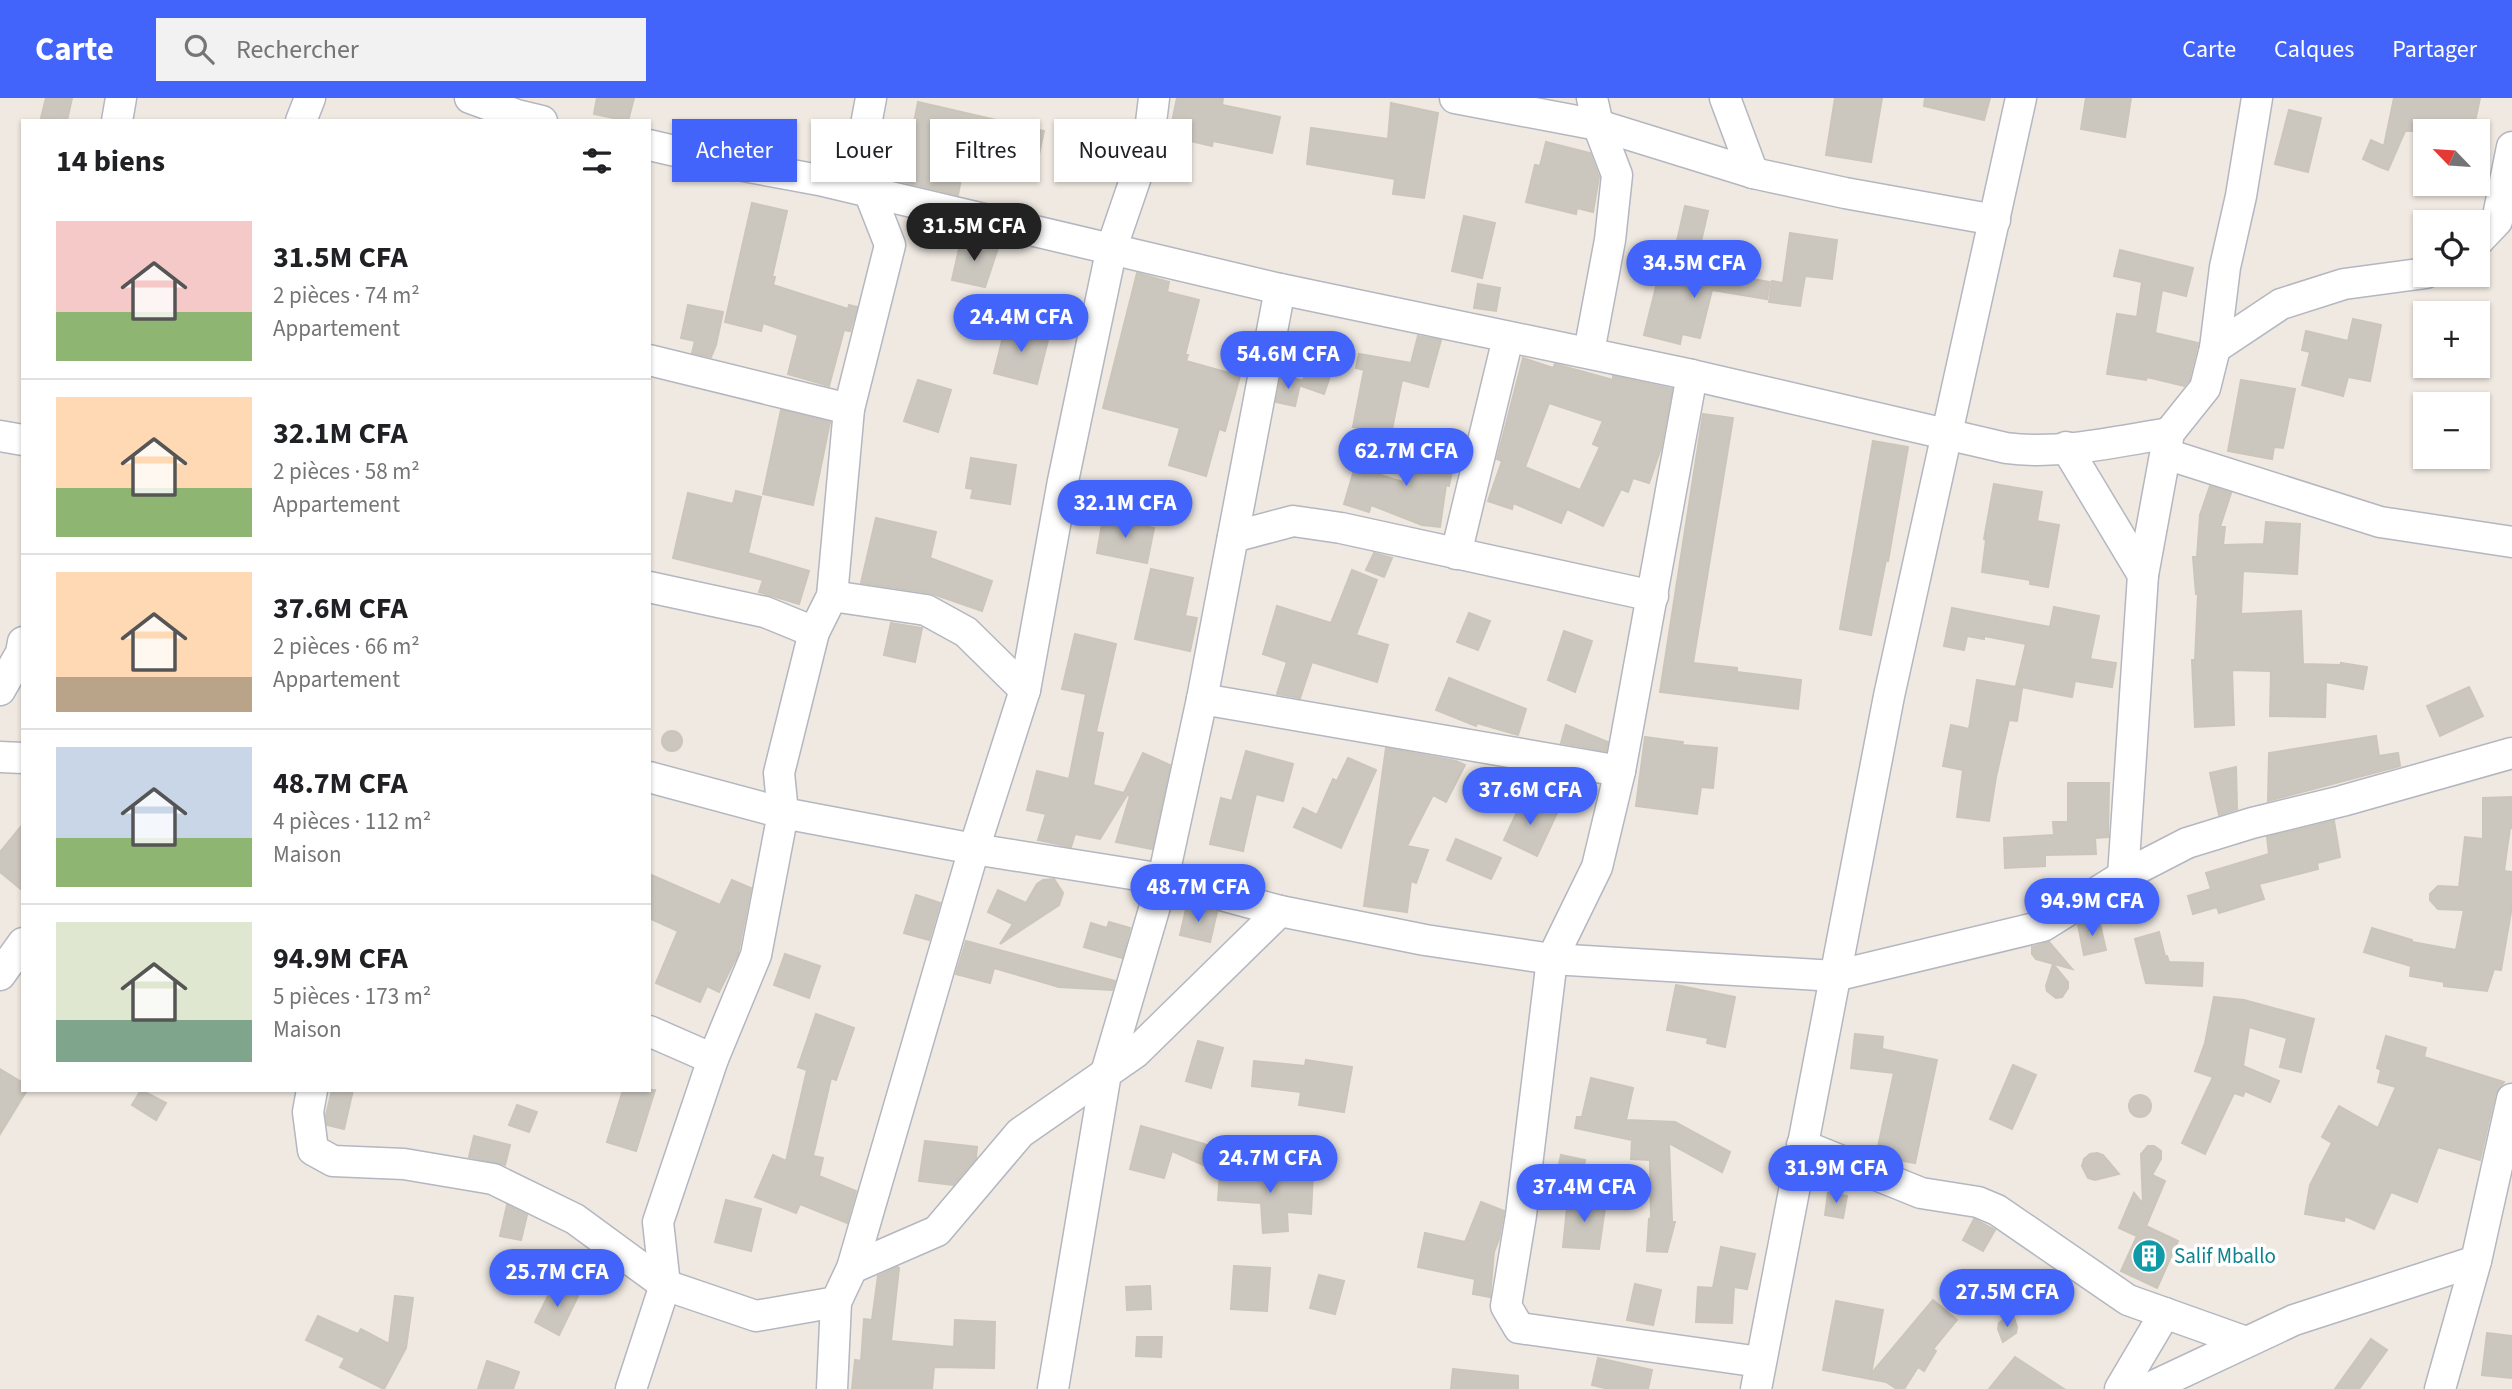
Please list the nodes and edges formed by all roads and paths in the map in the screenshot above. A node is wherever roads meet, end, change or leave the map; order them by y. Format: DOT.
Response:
graph roads {
  1 [pos="121,98"];
  2 [pos="310,98"];
  3 [pos="470,98"];
  4 [pos="871,98"];
  5 [pos="1154,98"];
  6 [pos="1455,98"];
  7 [pos="1725,98"];
  8 [pos="2021,98"];
  9 [pos="2257,98"];
  10 [pos="1595,111"];
  11 [pos="524,114"];
  12 [pos="117,119"];
  13 [pos="303,119"];
  14 [pos="651,145"];
  15 [pos="2512,147"];
  16 [pos="1753,173"];
  17 [pos="870,194"];
  18 [pos="1995,220"];
  19 [pos="2490,229"];
  20 [pos="1112,247"];
  21 [pos="2413,275"];
  22 [pos="1280,289"];
  23 [pos="1508,338"];
  24 [pos="2215,348"];
  25 [pos="1590,352"];
  26 [pos="651,360"];
  27 [pos="1692,375"];
  28 [pos="849,409"];
  29 [pos="0,436"];
  30 [pos="1947,436"];
  31 [pos="21,440"];
  32 [pos="2167,443"];
  33 [pos="2066,447"];
  34 [pos="1233,537"];
  35 [pos="2512,542"];
  36 [pos="1456,554"];
  37 [pos="2143,575"];
  38 [pos="651,587"];
  39 [pos="832,596"];
  40 [pos="1653,596"];
  41 [pos="814,632"];
  42 [pos="17,648"];
  43 [pos="0,690"];
  44 [pos="1025,690"];
  45 [pos="1202,699"];
  46 [pos="2512,752"];
  47 [pos="0,757"];
  48 [pos="21,758"];
  49 [pos="1620,771"];
  50 [pos="651,778"];
  51 [pos="783,813"];
  52 [pos="974,849"];
  53 [pos="2123,876"];
  54 [pos="1163,879"];
  55 [pos="1280,911"];
  56 [pos="21,946"];
  57 [pos="1552,959"];
  58 [pos="0,975"];
  59 [pos="1835,976"];
  60 [pos="651,1032"];
  61 [pos="713,1059"];
  62 [pos="1107,1073"];
  63 [pos="312,1092"];
  64 [pos="2512,1099"];
  65 [pos="1802,1144"];
  66 [pos="2476,1261"];
  67 [pos="852,1268"];
  68 [pos="665,1285"];
  69 [pos="836,1302"];
  70 [pos="2165,1313"];
  71 [pos="2246,1342"];
  72 [pos="1758,1376"];
  73 [pos="631,1389"];
  74 [pos="832,1389"];
  75 [pos="1053,1389"];
  76 [pos="2120,1389"];
  77 [pos="2147,1389"];
  78 [pos="2440,1389"];
  1 -- 12 [label="street"];
  2 -- 13 [label="street"];
  3 -- 11 [label="street"];
  4 -- 17 [label="street"];
  5 -- 20 [label="street"];
  6 -- 10 [label="street"];
  7 -- 16 [label="street"];
  8 -- 18 [label="street"];
  9 -- 24 [label="street"];
  10 -- 16 [label="street"];
  10 -- 25 [label="street"];
  14 -- 17 [label="street"];
  15 -- 19 [label="street"];
  16 -- 18 [label="street"];
  17 -- 20 [label="street"];
  17 -- 28 [label="street"];
  18 -- 30 [label="street"];
  20 -- 22 [label="street"];
  20 -- 44 [label="street"];
  21 -- 24 [label="street"];
  22 -- 23 [label="street"];
  22 -- 34 [label="street"];
  23 -- 25 [label="street"];
  23 -- 36 [label="street"];
  24 -- 32 [label="street"];
  25 -- 27 [label="street"];
  26 -- 28 [label="street"];
  27 -- 30 [label="street"];
  27 -- 40 [label="street"];
  28 -- 39 [label="street"];
  29 -- 31 [label="street"];
  30 -- 33 [label="street"];
  30 -- 59 [label="street"];
  32 -- 33 [label="street"];
  32 -- 35 [label="street"];
  32 -- 37 [label="street"];
  33 -- 37 [label="street"];
  34 -- 36 [label="street"];
  34 -- 45 [label="street"];
  36 -- 40 [label="street"];
  37 -- 53 [label="street"];
  38 -- 41 [label="street"];
  39 -- 41 [label="street"];
  39 -- 44 [label="street"];
  40 -- 49 [label="street"];
  41 -- 51 [label="street"];
  42 -- 43 [label="street"];
  44 -- 52 [label="street"];
  45 -- 49 [label="street"];
  45 -- 54 [label="street"];
  46 -- 53 [label="street"];
  47 -- 48 [label="street"];
  49 -- 57 [label="street"];
  50 -- 51 [label="street"];
  51 -- 52 [label="street"];
  51 -- 61 [label="street"];
  52 -- 54 [label="street"];
  52 -- 67 [label="street"];
  53 -- 59 [label="street"];
  54 -- 55 [label="street"];
  54 -- 62 [label="street"];
  55 -- 57 [label="street"];
  55 -- 62 [label="street"];
  56 -- 58 [label="street"];
  57 -- 59 [label="street"];
  57 -- 72 [label="street"];
  59 -- 65 [label="street"];
  60 -- 61 [label="street"];
  61 -- 68 [label="street"];
  62 -- 67 [label="street"];
  62 -- 75 [label="street"];
  63 -- 68 [label="street"];
  64 -- 66 [label="street"];
  65 -- 70 [label="street"];
  65 -- 72 [label="street"];
  66 -- 71 [label="street"];
  66 -- 78 [label="street"];
  67 -- 69 [label="street"];
  68 -- 69 [label="street"];
  68 -- 73 [label="street"];
  69 -- 74 [label="street"];
  70 -- 71 [label="street"];
  70 -- 76 [label="street"];
  71 -- 77 [label="street"];
}
